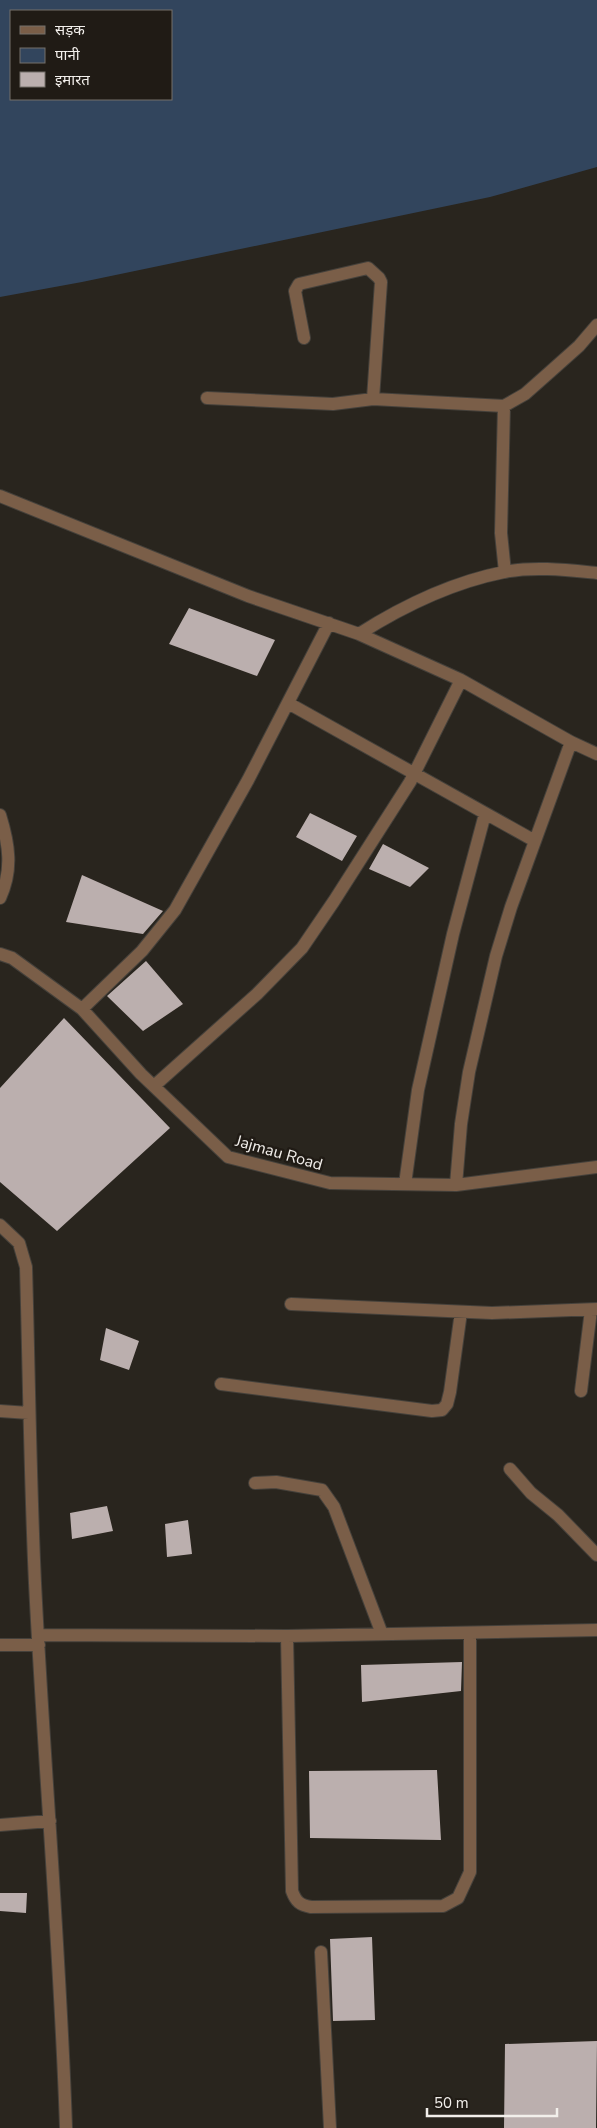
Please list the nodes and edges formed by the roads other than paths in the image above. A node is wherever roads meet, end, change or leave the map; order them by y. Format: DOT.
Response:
graph roads {
  1 [pos="597,325"];
  2 [pos="304,338"];
  3 [pos="208,398"];
  4 [pos="373,400"];
  5 [pos="504,406"];
  6 [pos="0,496"];
  7 [pos="505,572"];
  8 [pos="597,572"];
  9 [pos="329,623"];
  10 [pos="359,634"];
  11 [pos="461,680"];
  12 [pos="288,703"];
  13 [pos="571,742"];
  14 [pos="597,754"];
  15 [pos="414,773"];
  16 [pos="485,814"];
  17 [pos="0,815"];
  18 [pos="535,842"];
  19 [pos="0,898"];
  20 [pos="0,954"];
  21 [pos="82,1009"];
  22 [pos="154,1086"];
  23 [pos="597,1167"];
  24 [pos="405,1184"];
  25 [pos="456,1185"];
  26 [pos="0,1224"];
  27 [pos="291,1304"];
  28 [pos="594,1309"];
  29 [pos="461,1312"];
  30 [pos="221,1384"];
  31 [pos="581,1391"];
  32 [pos="0,1411"];
  33 [pos="29,1413"];
  34 [pos="510,1470"];
  35 [pos="255,1483"];
  36 [pos="597,1555"];
  37 [pos="597,1630"];
  38 [pos="470,1633"];
  39 [pos="382,1634"];
  40 [pos="287,1636"];
  41 [pos="39,1640"];
  42 [pos="0,1645"];
  43 [pos="50,1821"];
  44 [pos="0,1824"];
  45 [pos="321,1952"];
  46 [pos="66,2128"];
  47 [pos="330,2128"];
  1 -- 5 [label="street"];
  2 -- 4 [label="street"];
  3 -- 4 [label="street"];
  4 -- 5 [label="street"];
  5 -- 7 [label="street"];
  6 -- 9 [label="street"];
  7 -- 8 [label="street"];
  7 -- 10 [label="street"];
  9 -- 10 [label="street"];
  9 -- 12 [label="street"];
  10 -- 11 [label="street"];
  11 -- 13 [label="street"];
  11 -- 15 [label="street"];
  12 -- 15 [label="street"];
  12 -- 21 [label="street"];
  13 -- 14 [label="street"];
  13 -- 18 [label="street"];
  15 -- 16 [label="street"];
  15 -- 22 [label="street"];
  16 -- 18 [label="street"];
  16 -- 24 [label="street"];
  17 -- 19 [label="street"];
  18 -- 25 [label="street"];
  20 -- 21 [label="street, Jajmau Road"];
  21 -- 22 [label="street, Jajmau Road"];
  22 -- 24 [label="street, Jajmau Road"];
  23 -- 25 [label="street, Jajmau Road"];
  24 -- 25 [label="street, Jajmau Road"];
  26 -- 33 [label="street"];
  27 -- 29 [label="street"];
  28 -- 29 [label="street"];
  28 -- 31 [label="street"];
  29 -- 30 [label="street"];
  32 -- 33 [label="street"];
  33 -- 41 [label="street"];
  34 -- 36 [label="street"];
  35 -- 39 [label="street"];
  37 -- 38 [label="street"];
  38 -- 39 [label="street"];
  38 -- 40 [label="street"];
  39 -- 40 [label="street"];
  40 -- 41 [label="street"];
  41 -- 42 [label="street"];
  41 -- 43 [label="street"];
  43 -- 44 [label="street"];
  43 -- 46 [label="street"];
  45 -- 47 [label="street"];
}
